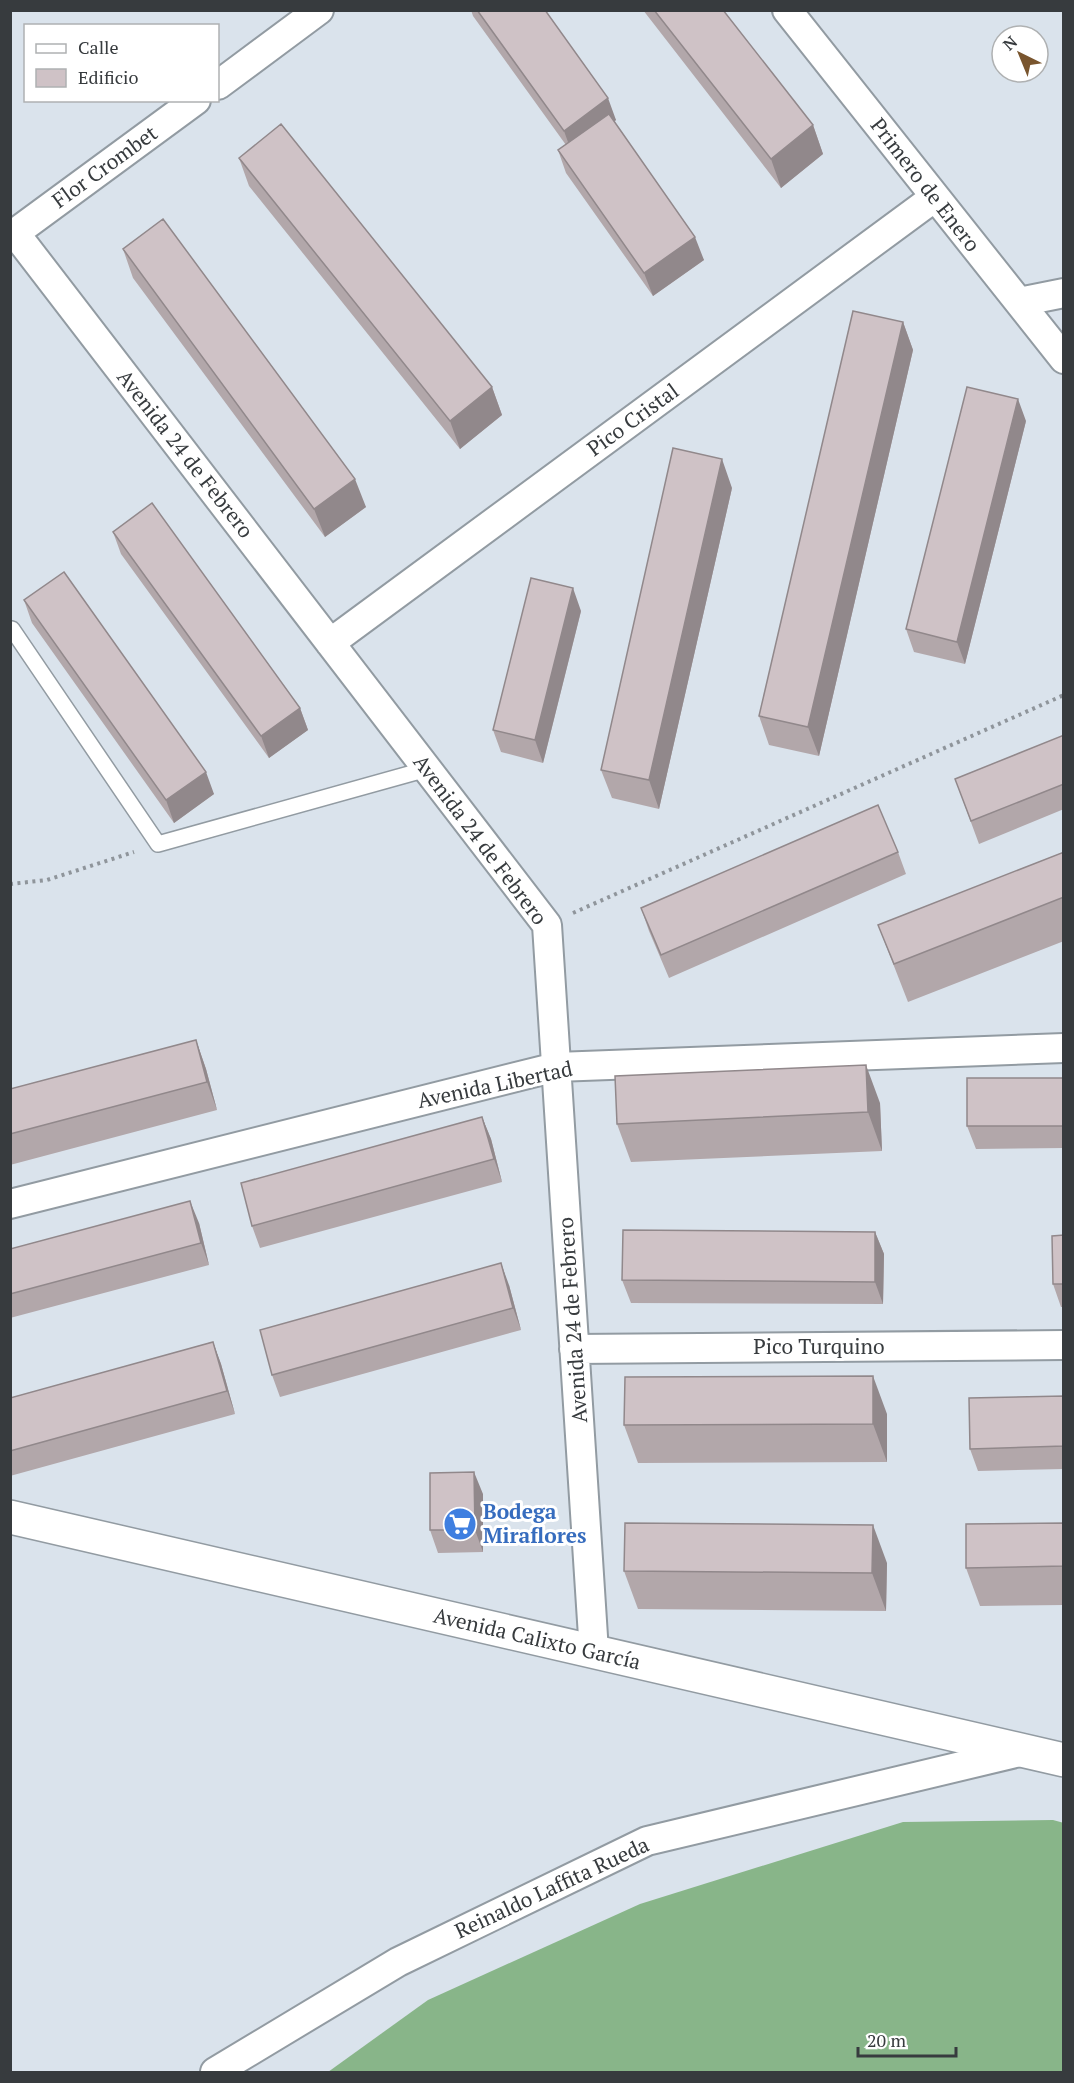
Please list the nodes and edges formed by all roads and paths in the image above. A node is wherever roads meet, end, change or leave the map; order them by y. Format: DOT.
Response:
graph roads {
  1 [pos="319,10"];
  2 [pos="787,10"];
  3 [pos="219,84"];
  4 [pos="193,102"];
  5 [pos="935,197"];
  6 [pos="15,233"];
  7 [pos="1064,293"];
  8 [pos="1019,302"];
  9 [pos="1064,359"];
  10 [pos="12,629"];
  11 [pos="330,644"];
  12 [pos="1064,695"];
  13 [pos="427,770"];
  14 [pos="158,844"];
  15 [pos="10,884"];
  16 [pos="547,925"];
  17 [pos="1064,1048"];
  18 [pos="556,1067"];
  19 [pos="10,1204"];
  20 [pos="1064,1345"];
  21 [pos="574,1349"];
  22 [pos="10,1517"];
  23 [pos="594,1652"];
  24 [pos="1024,1751"];
  25 [pos="1064,1761"];
  26 [pos="215,2073"];
  1 -- 3 [label="street"];
  2 -- 5 [label="street, Primero de Enero"];
  4 -- 6 [label="street, Flor Crombet"];
  5 -- 8 [label="street, Primero de Enero"];
  5 -- 11 [label="street, Pico Cristal"];
  6 -- 11 [label="street, Avenida 24 de Febrero"];
  7 -- 8 [label="street"];
  8 -- 9 [label="street, Primero de Enero"];
  10 -- 14 [label="lane"];
  11 -- 13 [label="street, Avenida 24 de Febrero"];
  12 -- 16 [label="path"];
  13 -- 14 [label="lane"];
  13 -- 16 [label="street, Avenida 24 de Febrero"];
  14 -- 15 [label="path"];
  16 -- 18 [label="street, Avenida 24 de Febrero"];
  17 -- 18 [label="street, Avenida Libertad"];
  18 -- 19 [label="street, Avenida Libertad"];
  18 -- 21 [label="street, Avenida 24 de Febrero"];
  20 -- 21 [label="street, Pico Turquino"];
  21 -- 23 [label="street, Avenida 24 de Febrero"];
  22 -- 23 [label="street, Avenida Calixto García"];
  23 -- 24 [label="street, Avenida Calixto García"];
  24 -- 25 [label="street, Avenida Calixto García"];
  24 -- 26 [label="street, Reinaldo Laffita Rueda"];
}
